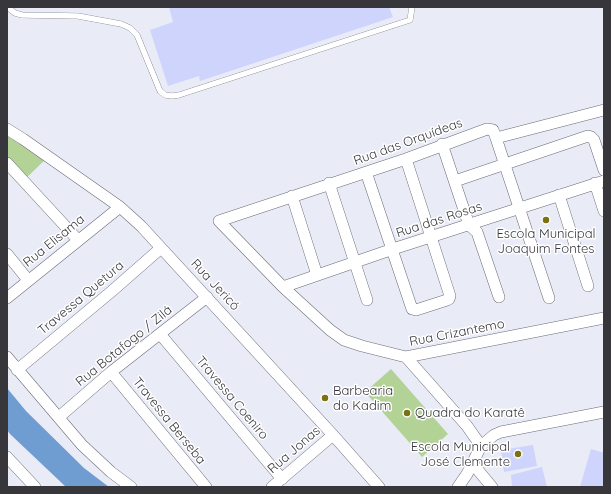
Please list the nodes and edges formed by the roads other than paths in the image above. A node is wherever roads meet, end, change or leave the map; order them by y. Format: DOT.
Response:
graph roads {
  1 [pos="7,7"];
  2 [pos="412,7"];
  3 [pos="604,110"];
  4 [pos="7,129"];
  5 [pos="496,138"];
  6 [pos="442,144"];
  7 [pos="406,159"];
  8 [pos="7,163"];
  9 [pos="505,164"];
  10 [pos="604,170"];
  11 [pos="366,172"];
  12 [pos="455,181"];
  13 [pos="599,182"];
  14 [pos="329,183"];
  15 [pos="292,196"];
  16 [pos="559,196"];
  17 [pos="120,207"];
  18 [pos="518,208"];
  19 [pos="604,211"];
  20 [pos="219,221"];
  21 [pos="469,225"];
  22 [pos="431,238"];
  23 [pos="78,240"];
  24 [pos="161,248"];
  25 [pos="393,249"];
  26 [pos="7,254"];
  27 [pos="355,262"];
  28 [pos="317,275"];
  29 [pos="28,280"];
  30 [pos="588,286"];
  31 [pos="283,287"];
  32 [pos="207,297"];
  33 [pos="499,297"];
  34 [pos="7,298"];
  35 [pos="549,298"];
  36 [pos="367,300"];
  37 [pos="604,318"];
  38 [pos="160,334"];
  39 [pos="7,356"];
  40 [pos="406,357"];
  41 [pos="17,370"];
  42 [pos="111,372"];
  43 [pos="604,412"];
  44 [pos="59,417"];
  45 [pos="333,435"];
  46 [pos="481,446"];
  47 [pos="7,457"];
  48 [pos="472,463"];
  49 [pos="282,479"];
  50 [pos="373,485"];
  51 [pos="35,487"];
  52 [pos="131,487"];
  53 [pos="206,487"];
  54 [pos="272,487"];
  55 [pos="458,487"];
  56 [pos="492,487"];
  1 -- 2 [label="lane"];
  3 -- 5 [label="street"];
  4 -- 17 [label="street, Rua Jericó"];
  5 -- 6 [label="street, Rua das Orquídeas"];
  5 -- 9 [label="street"];
  6 -- 7 [label="street, Rua das Orquídeas"];
  6 -- 12 [label="street"];
  7 -- 11 [label="street, Rua das Orquídeas"];
  7 -- 22 [label="street"];
  8 -- 23 [label="street"];
  9 -- 10 [label="street"];
  9 -- 12 [label="street"];
  9 -- 18 [label="street"];
  11 -- 14 [label="street, Rua das Orquídeas"];
  11 -- 25 [label="street"];
  12 -- 21 [label="street"];
  13 -- 16 [label="street, Rua das Rosas"];
  13 -- 19 [label="street"];
  14 -- 15 [label="street, Rua das Orquídeas"];
  14 -- 27 [label="street"];
  15 -- 20 [label="street, Rua das Orquídeas"];
  15 -- 28 [label="street"];
  16 -- 18 [label="street, Rua das Rosas"];
  16 -- 30 [label="street"];
  17 -- 23 [label="street, Rua Elisama"];
  17 -- 24 [label="street, Rua Jericó"];
  18 -- 21 [label="street, Rua das Rosas"];
  18 -- 35 [label="street"];
  20 -- 31 [label="street, Rua Crizantemo"];
  21 -- 22 [label="street, Rua das Rosas"];
  21 -- 33 [label="street"];
  22 -- 25 [label="street, Rua das Rosas"];
  22 -- 25 [label="street"];
  23 -- 29 [label="street, Rua Elisama"];
  24 -- 32 [label="street, Rua Jericó"];
  24 -- 41 [label="street, Travessa Quetura"];
  25 -- 27 [label="street, Rua das Rosas"];
  26 -- 29 [label="street"];
  27 -- 28 [label="street, Rua das Rosas"];
  27 -- 36 [label="street"];
  28 -- 31 [label="street, Rua das Rosas"];
  29 -- 34 [label="street, Rua Elisama"];
  31 -- 40 [label="street, Rua Crizantemo"];
  32 -- 38 [label="street, Rua Botafogo / Zilá"];
  32 -- 45 [label="street, Rua Jericó"];
  37 -- 40 [label="street, Rua Crizantemo"];
  38 -- 42 [label="street, Rua Botafogo / Zilá"];
  38 -- 49 [label="street, Travessa Coeniro"];
  39 -- 41 [label="street"];
  40 -- 46 [label="street"];
  41 -- 44 [label="street"];
  42 -- 44 [label="street, Rua Botafogo / Zilá"];
  42 -- 53 [label="street, Travessa Berseba"];
  43 -- 46 [label="street"];
  44 -- 52 [label="street"];
  45 -- 49 [label="street, Rua Jonas"];
  45 -- 50 [label="street, Rua Jericó"];
  46 -- 48 [label="street"];
  47 -- 51 [label="street"];
  48 -- 55 [label="street"];
  48 -- 56 [label="street"];
  49 -- 54 [label="street, Rua Jonas"];
}
